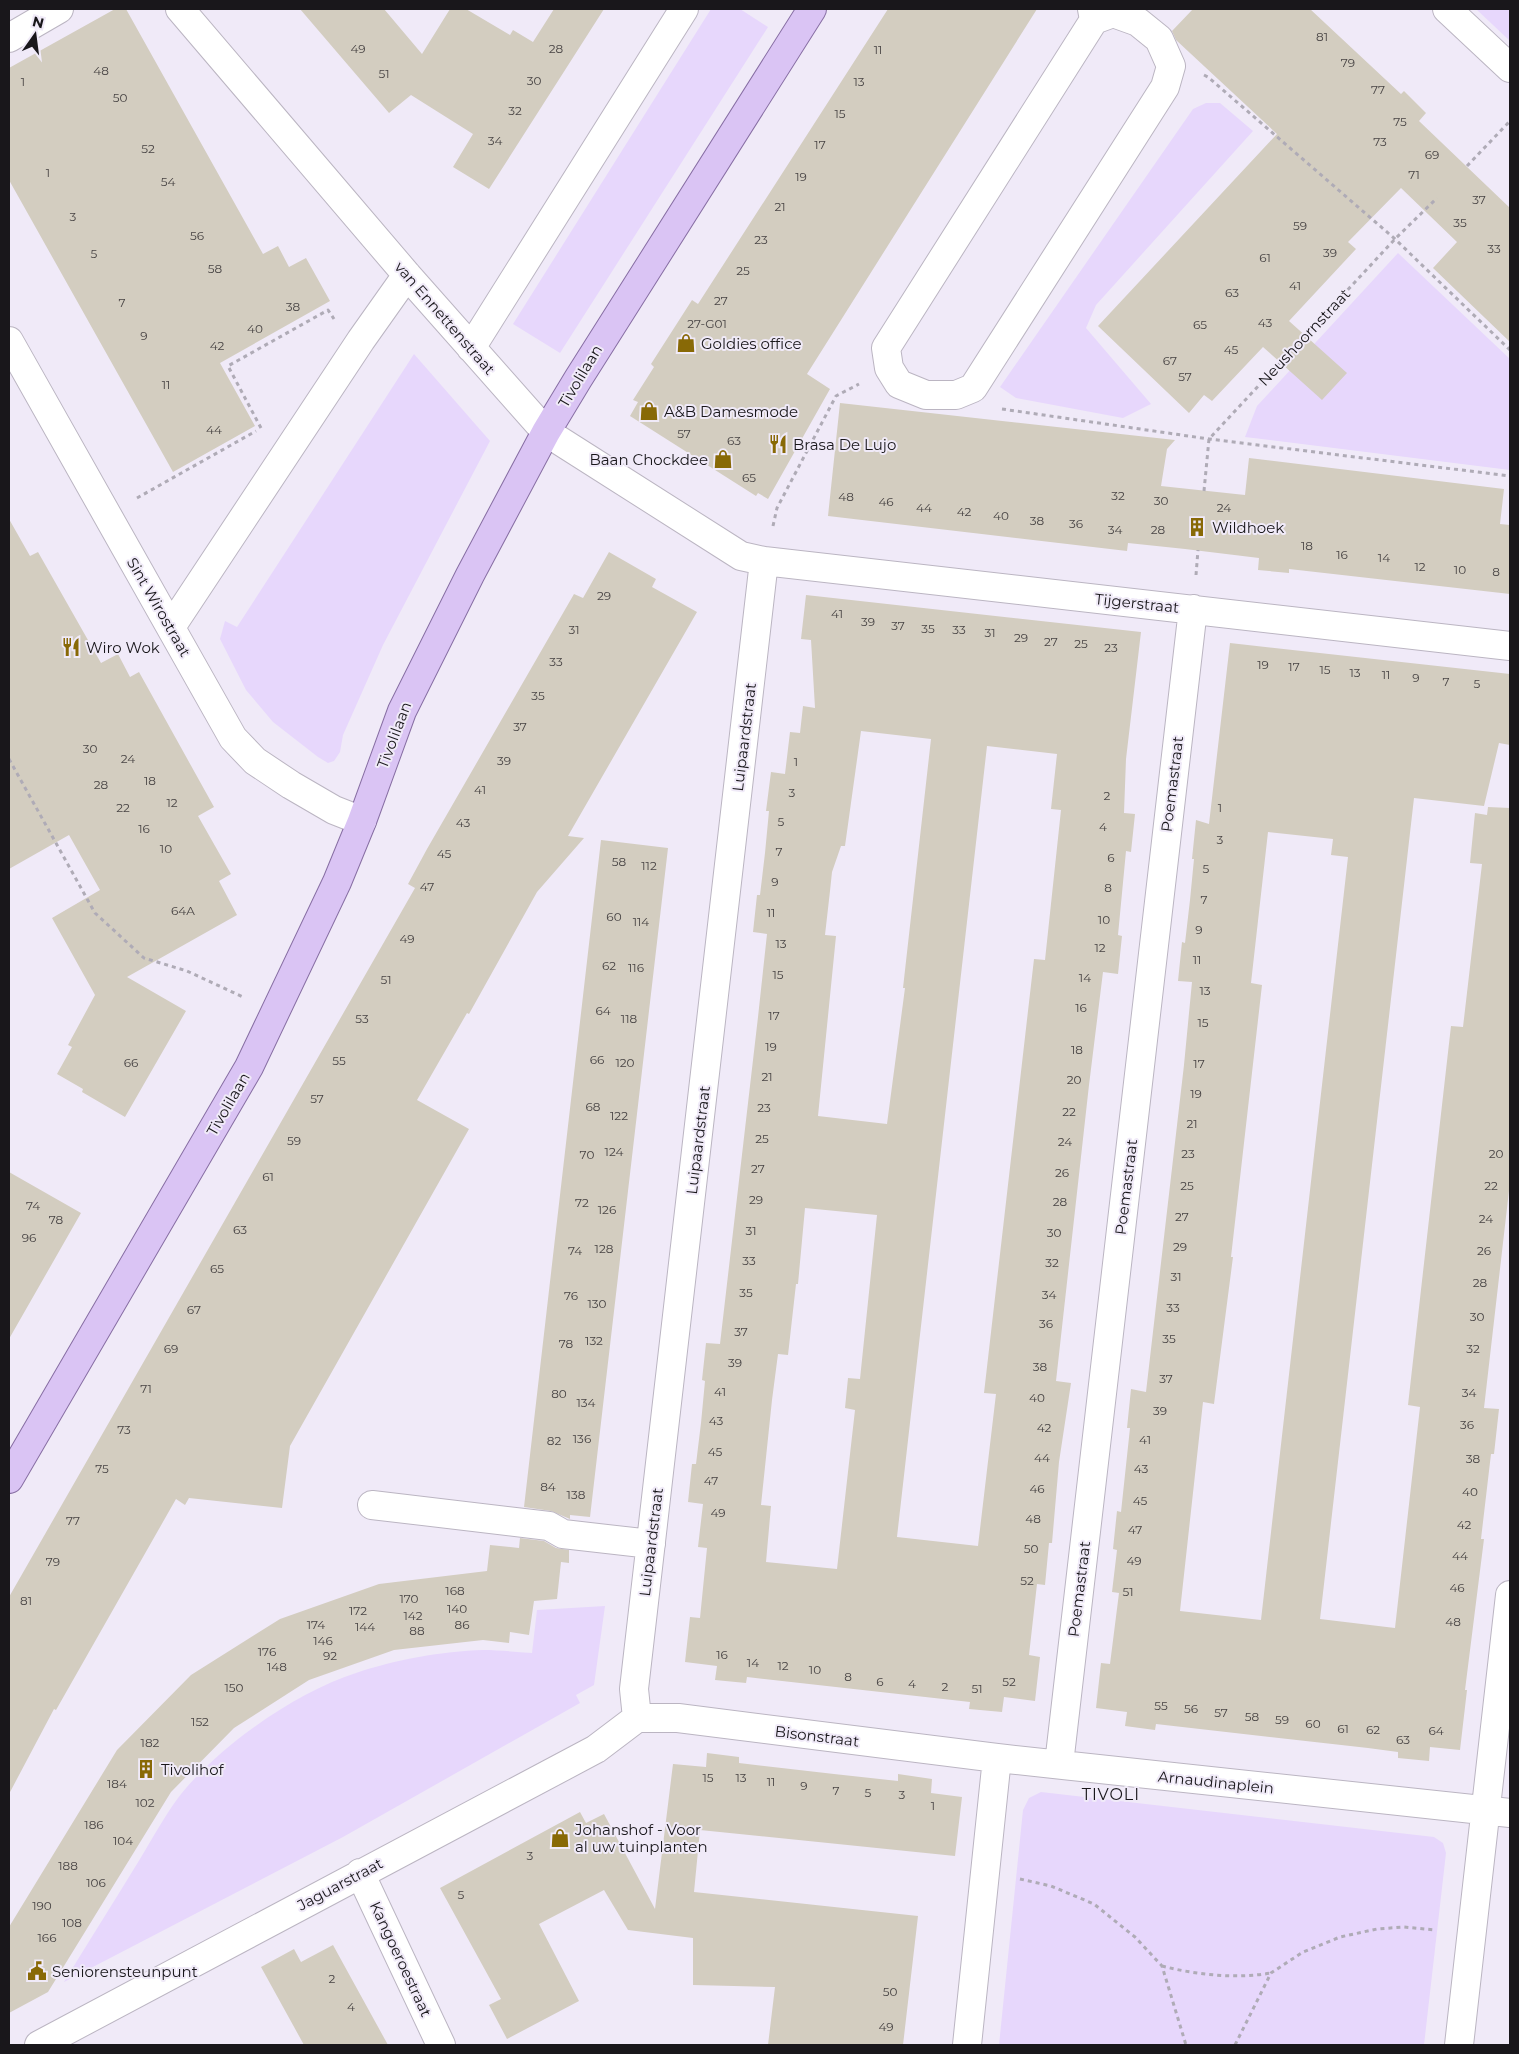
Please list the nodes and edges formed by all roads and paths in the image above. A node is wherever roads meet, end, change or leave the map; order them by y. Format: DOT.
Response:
graph roads {
  1 [pos="59,9"];
  2 [pos="180,9"];
  3 [pos="684,9"];
  4 [pos="812,9"];
  5 [pos="1448,9"];
  6 [pos="1093,14"];
  7 [pos="9,38"];
  8 [pos="1172,66"];
  9 [pos="1510,68"];
  10 [pos="1510,121"];
  11 [pos="1467,166"];
  12 [pos="1437,198"];
  13 [pos="1394,239"];
  14 [pos="407,274"];
  15 [pos="361,340"];
  16 [pos="9,341"];
  17 [pos="471,348"];
  18 [pos="1510,350"];
  19 [pos="974,388"];
  20 [pos="836,396"];
  21 [pos="546,432"];
  22 [pos="1209,438"];
  23 [pos="1510,476"];
  24 [pos="1204,491"];
  25 [pos="106,516"];
  26 [pos="764,561"];
  27 [pos="1192,609"];
  28 [pos="171,627"];
  29 [pos="1510,646"];
  30 [pos="9,759"];
  31 [pos="362,821"];
  32 [pos="276,1012"];
  33 [pos="9,1479"];
  34 [pos="372,1506"];
  35 [pos="651,1544"];
  36 [pos="1510,1596"];
  37 [pos="637,1718"];
  38 [pos="997,1758"];
  39 [pos="1058,1764"];
  40 [pos="1498,1812"];
  41 [pos="985,1871"];
  42 [pos="360,1873"];
  43 [pos="1472,1934"];
  44 [pos="1162,1966"];
  45 [pos="1271,1974"];
  46 [pos="39,2045"];
  47 [pos="441,2045"];
  48 [pos="967,2045"];
  49 [pos="1186,2045"];
  50 [pos="1235,2045"];
  51 [pos="1459,2045"];
  1 -- 7 [label="street"];
  2 -- 14 [label="street, van Ennettenstraat"];
  3 -- 17 [label="street"];
  4 -- 21 [label="main road, Tivolilaan"];
  5 -- 9 [label="street"];
  6 -- 8 [label="street"];
  6 -- 19 [label="street"];
  8 -- 13 [label="path"];
  8 -- 19 [label="street"];
  10 -- 11 [label="path"];
  12 -- 13 [label="path, Neushoornstraat"];
  13 -- 18 [label="path"];
  13 -- 22 [label="path, Neushoornstraat"];
  14 -- 15 [label="street"];
  14 -- 17 [label="street, van Ennettenstraat"];
  15 -- 25 [label="path"];
  15 -- 28 [label="street"];
  16 -- 25 [label="street, Sint Wirostraat"];
  17 -- 21 [label="street, van Ennettenstraat"];
  19 -- 22 [label="path"];
  20 -- 26 [label="path"];
  21 -- 26 [label="street, van Ennettenstraat"];
  21 -- 31 [label="main road, Tivolilaan"];
  22 -- 23 [label="path"];
  22 -- 24 [label="path"];
  25 -- 28 [label="street, Sint Wirostraat"];
  26 -- 27 [label="street, Tijgerstraat"];
  26 -- 35 [label="street, Luipaardstraat"];
  27 -- 29 [label="street, Tijgerstraat"];
  27 -- 39 [label="street, Poemastraat"];
  28 -- 31 [label="street, Sint Wirostraat"];
  30 -- 32 [label="path"];
  31 -- 32 [label="main road, Tivolilaan"];
  32 -- 33 [label="main road, Tivolilaan"];
  34 -- 35 [label="street"];
  35 -- 37 [label="street, Luipaardstraat"];
  36 -- 40 [label="street"];
  37 -- 38 [label="street, Bisonstraat"];
  37 -- 42 [label="street, Jaguarstraat"];
  38 -- 39 [label="street, Arnaudinaplein"];
  38 -- 41 [label="street"];
  39 -- 40 [label="street, Arnaudinaplein"];
  40 -- 43 [label="street"];
  41 -- 44 [label="path"];
  41 -- 48 [label="street"];
  42 -- 46 [label="street, Jaguarstraat"];
  42 -- 47 [label="street, Kangoeroestraat"];
  43 -- 45 [label="path"];
  43 -- 51 [label="street"];
  44 -- 45 [label="path"];
  44 -- 49 [label="path"];
  45 -- 50 [label="path"];
}
